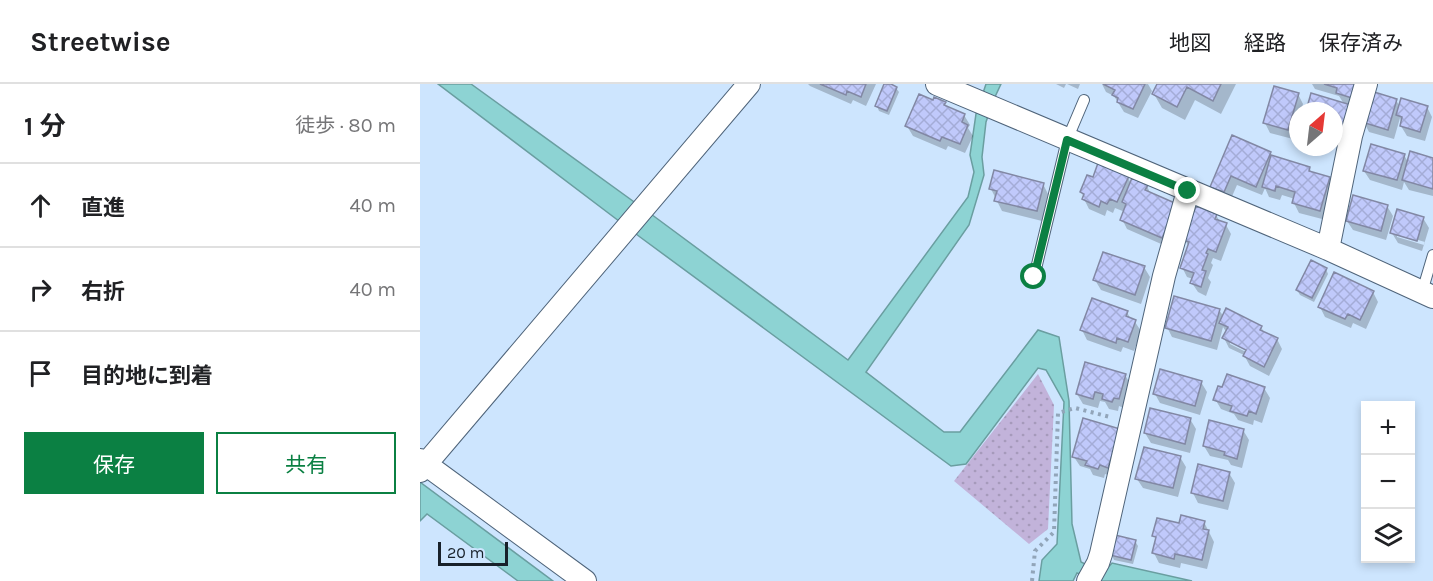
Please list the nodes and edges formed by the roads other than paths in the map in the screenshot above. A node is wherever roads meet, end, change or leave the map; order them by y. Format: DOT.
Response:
graph roads {
  1 [pos="749,84"];
  2 [pos="937,84"];
  3 [pos="1366,84"];
  4 [pos="975,97"];
  5 [pos="1084,100"];
  6 [pos="1067,140"];
  7 [pos="1188,191"];
  8 [pos="1328,249"];
  9 [pos="1433,255"];
  10 [pos="1034,277"];
  11 [pos="1428,295"];
  12 [pos="422,465"];
  13 [pos="1093,572"];
  14 [pos="585,581"];
  1 -- 12 [label="street"];
  2 -- 4 [label="street"];
  3 -- 8 [label="street"];
  4 -- 6 [label="street"];
  5 -- 6 [label="lane"];
  6 -- 7 [label="street"];
  6 -- 10 [label="lane"];
  7 -- 8 [label="street"];
  7 -- 13 [label="street"];
  8 -- 11 [label="street"];
  9 -- 11 [label="lane"];
  12 -- 14 [label="street"];
}
